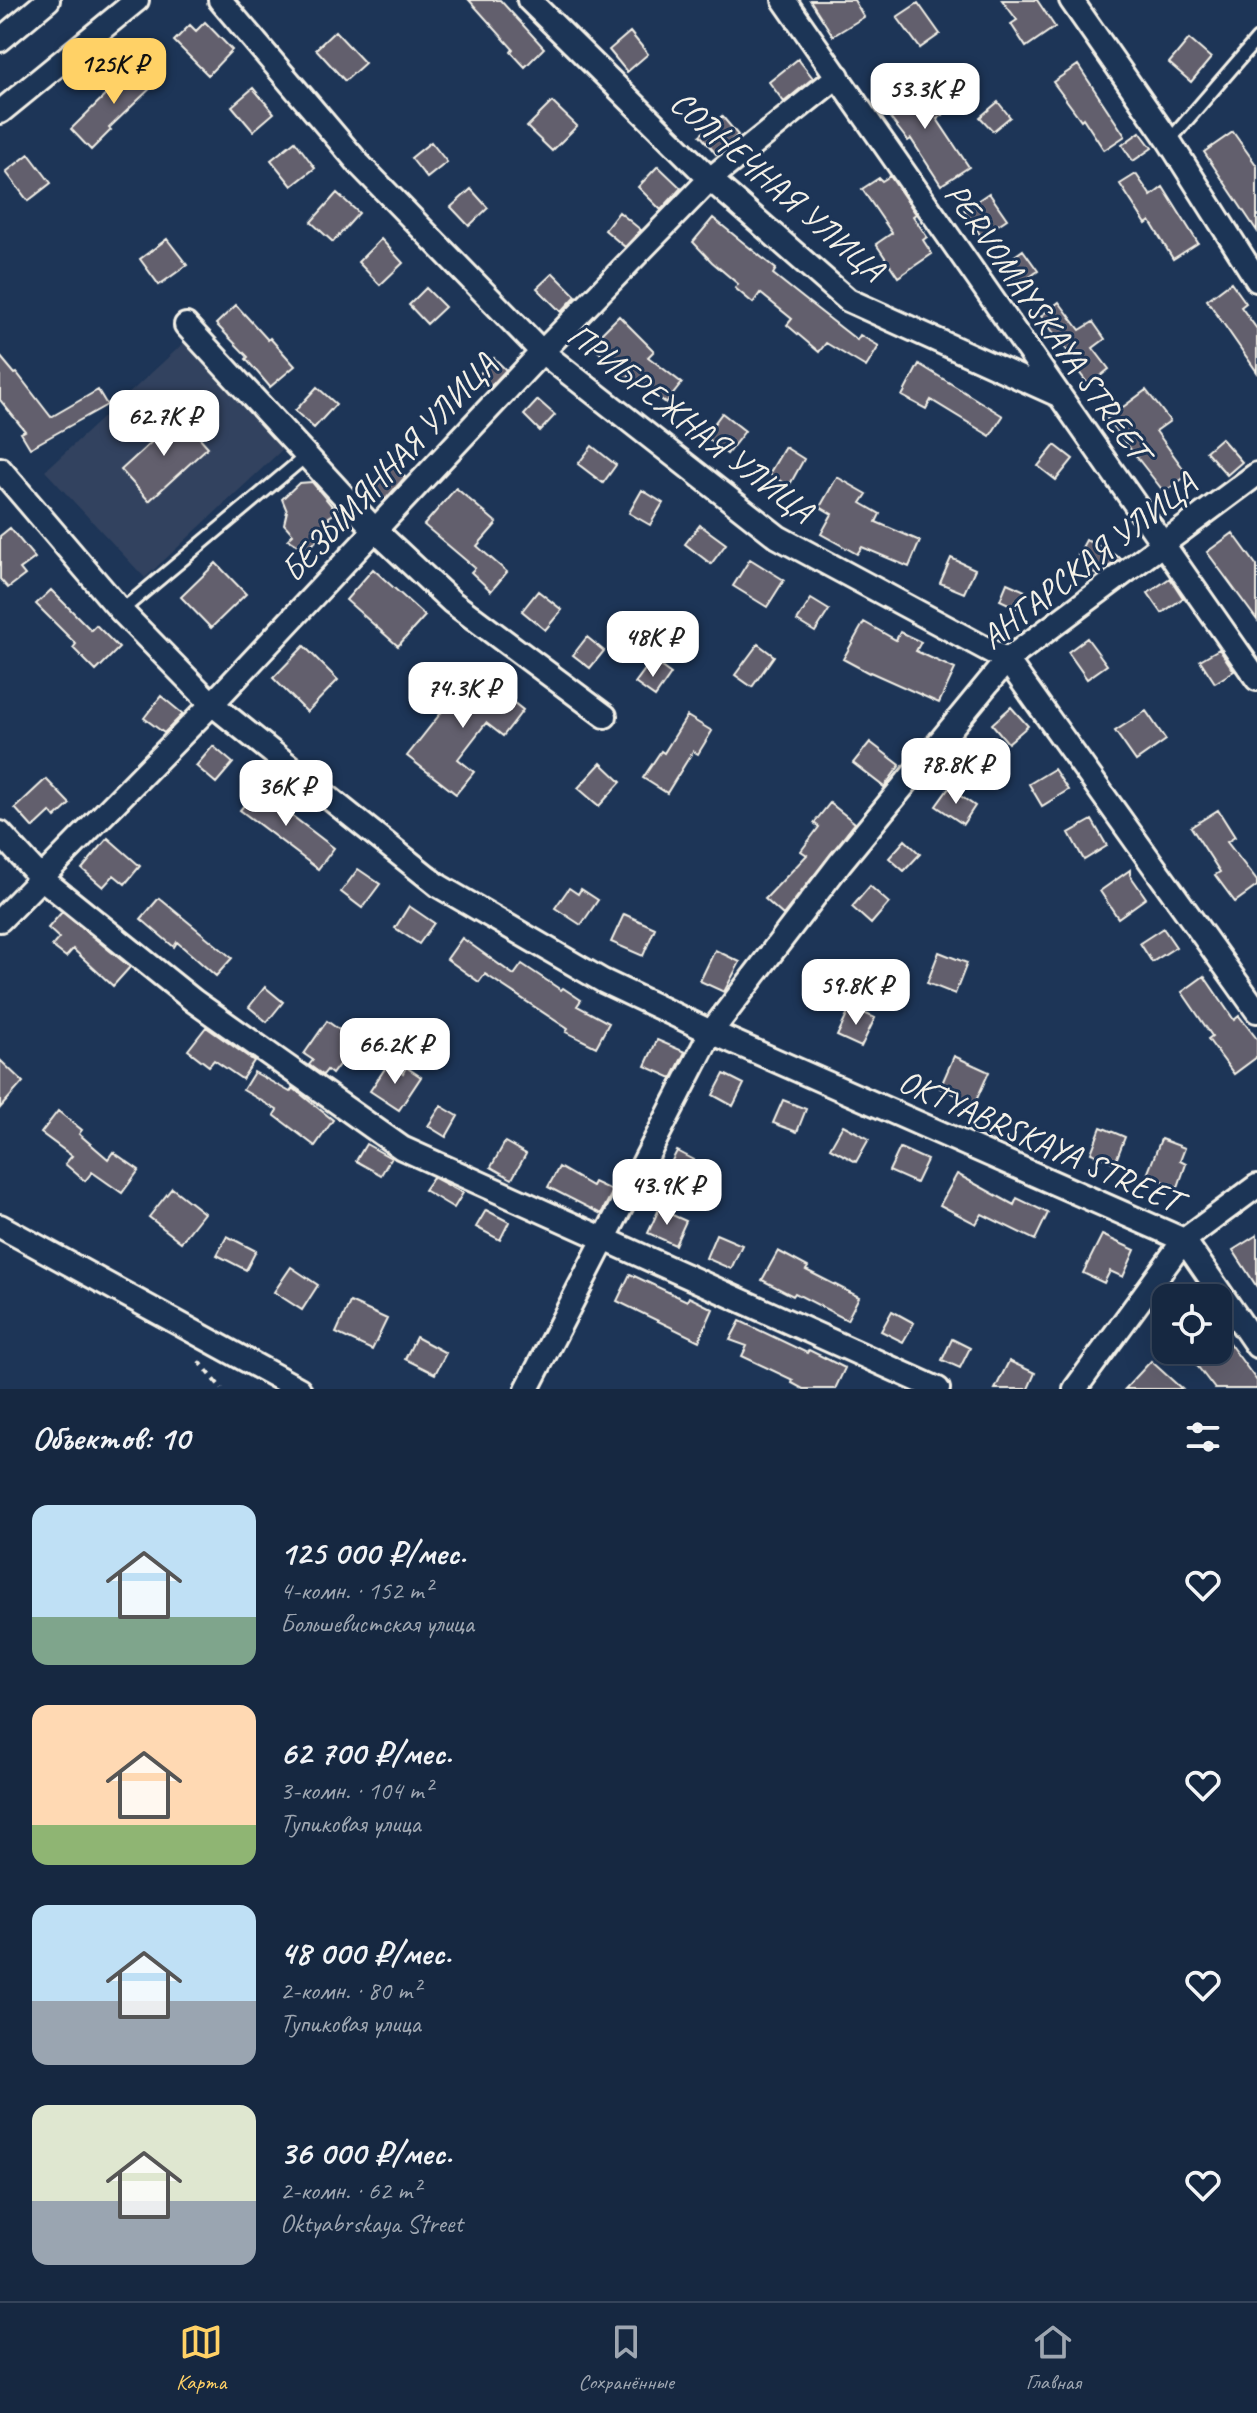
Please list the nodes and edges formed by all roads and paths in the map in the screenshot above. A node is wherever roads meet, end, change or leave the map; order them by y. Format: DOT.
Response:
graph roads {
  1 [pos="48,0"];
  2 [pos="137,0"];
  3 [pos="220,0"];
  4 [pos="529,0"];
  5 [pos="784,0"];
  6 [pos="1071,0"];
  7 [pos="1257,39"];
  8 [pos="0,40"];
  9 [pos="838,76"];
  10 [pos="3,105"];
  11 [pos="1169,141"];
  12 [pos="710,179"];
  13 [pos="1257,280"];
  14 [pos="186,325"];
  15 [pos="542,352"];
  16 [pos="1057,394"];
  17 [pos="306,456"];
  18 [pos="0,469"];
  19 [pos="1257,474"];
  20 [pos="375,530"];
  21 [pos="1160,543"];
  22 [pos="121,611"];
  23 [pos="1007,660"];
  24 [pos="1257,679"];
  25 [pos="212,704"];
  26 [pos="605,716"];
  27 [pos="0,833"];
  28 [pos="40,877"];
  29 [pos="0,920"];
  30 [pos="1257,1011"];
  31 [pos="711,1032"];
  32 [pos="1257,1186"];
  33 [pos="0,1226"];
  34 [pos="605,1240"];
  35 [pos="1184,1240"];
  36 [pos="1257,1346"];
  37 [pos="299,1389"];
  38 [pos="527,1389"];
  39 [pos="938,1389"];
  40 [pos="1075,1389"];
  1 -- 8 [label="street"];
  2 -- 10 [label="street"];
  3 -- 15 [label="street, ПРИБРЕЖНАЯ УЛИЦА"];
  4 -- 12 [label="street, СОЛНЕЧНАЯ УЛИЦА"];
  5 -- 9 [label="street, PERVOMAYSKAYA STREET"];
  6 -- 11 [label="street"];
  7 -- 11 [label="lane"];
  9 -- 12 [label="street, БЕЗЫМЯННАЯ УЛИЦА"];
  9 -- 16 [label="street, PERVOMAYSKAYA STREET"];
  11 -- 13 [label="street"];
  12 -- 15 [label="street, БЕЗЫМЯННАЯ УЛИЦА"];
  12 -- 16 [label="street, СОЛНЕЧНАЯ УЛИЦА"];
  14 -- 17 [label="street"];
  15 -- 20 [label="street, БЕЗЫМЯННАЯ УЛИЦА"];
  15 -- 23 [label="street, ПРИБРЕЖНАЯ УЛИЦА"];
  16 -- 21 [label="street, PERVOMAYSKAYA STREET"];
  17 -- 20 [label="street"];
  17 -- 22 [label="lane"];
  18 -- 22 [label="street, OKTYABRSKAYA STREET"];
  19 -- 21 [label="street, АНГАРСКАЯ УЛИЦА"];
  20 -- 25 [label="street, БЕЗЫМЯННАЯ УЛИЦА"];
  20 -- 26 [label="street"];
  21 -- 23 [label="street, АНГАРСКАЯ УЛИЦА"];
  21 -- 24 [label="street, PERVOMAYSKAYA STREET"];
  22 -- 25 [label="street, OKTYABRSKAYA STREET"];
  23 -- 30 [label="street, ПРИБРЕЖНАЯ УЛИЦА"];
  23 -- 31 [label="street, АНГАРСКАЯ УЛИЦА"];
  25 -- 28 [label="street, БЕЗЫМЯННАЯ УЛИЦА"];
  25 -- 31 [label="street, OKTYABRSKAYA STREET"];
  27 -- 28 [label="street"];
  28 -- 29 [label="street, БЕЗЫМЯННАЯ УЛИЦА"];
  28 -- 34 [label="street"];
  31 -- 34 [label="street, АНГАРСКАЯ УЛИЦА"];
  31 -- 35 [label="street, OKTYABRSKAYA STREET"];
  32 -- 35 [label="street"];
  33 -- 37 [label="street"];
  34 -- 38 [label="street, АНГАРСКАЯ УЛИЦА"];
  34 -- 39 [label="street"];
  35 -- 36 [label="street, OKTYABRSKAYA STREET"];
  35 -- 40 [label="street"];
}
